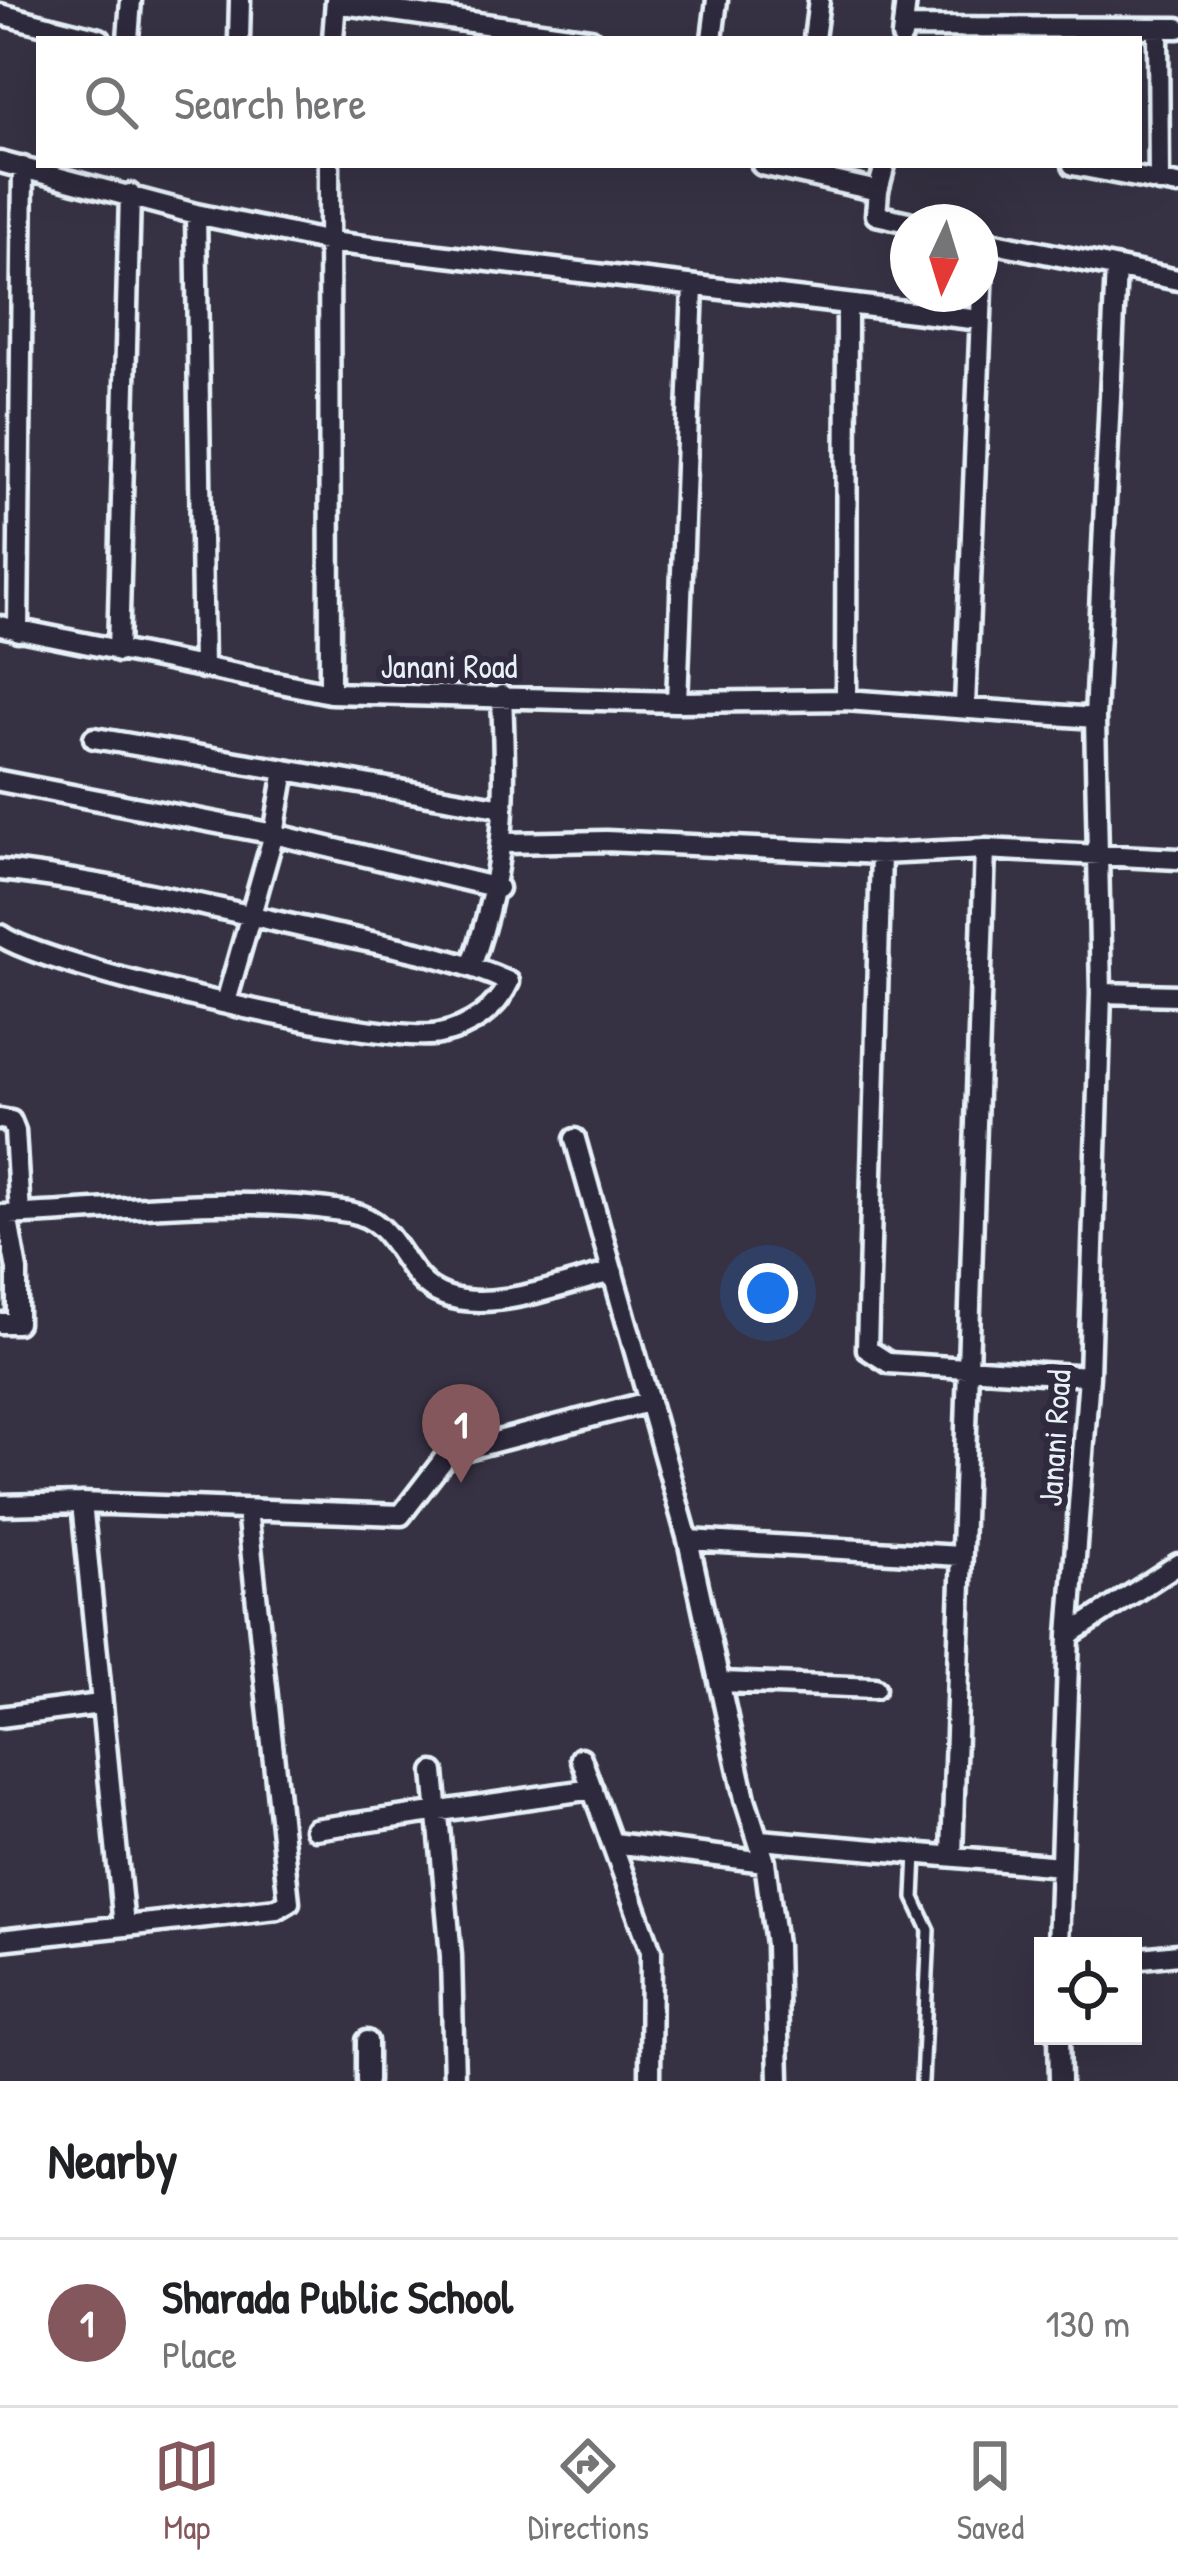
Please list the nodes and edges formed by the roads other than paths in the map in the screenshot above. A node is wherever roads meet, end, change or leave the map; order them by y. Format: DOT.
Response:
graph roads {
  1 [pos="131,0"];
  2 [pos="240,0"];
  3 [pos="717,0"];
  4 [pos="819,0"];
  5 [pos="906,0"];
  6 [pos="336,2"];
  7 [pos="22,10"];
  8 [pos="0,14"];
  9 [pos="1168,29"];
  10 [pos="902,33"];
  11 [pos="92,36"];
  12 [pos="128,36"];
  13 [pos="239,36"];
  14 [pos="333,36"];
  15 [pos="570,36"];
  16 [pos="712,36"];
  17 [pos="814,36"];
  18 [pos="0,162"];
  19 [pos="23,167"];
  20 [pos="329,168"];
  21 [pos="797,168"];
  22 [pos="883,168"];
  23 [pos="1088,168"];
  24 [pos="1168,184"];
  25 [pos="878,190"];
  26 [pos="130,194"];
  27 [pos="196,214"];
  28 [pos="890,218"];
  29 [pos="330,242"];
  30 [pos="998,243"];
  31 [pos="1116,268"];
  32 [pos="1178,280"];
  33 [pos="693,286"];
  34 [pos="847,304"];
  35 [pos="980,312"];
  36 [pos="980,320"];
  37 [pos="9,629"];
  38 [pos="118,652"];
  39 [pos="203,668"];
  40 [pos="331,693"];
  41 [pos="502,694"];
  42 [pos="845,700"];
  43 [pos="676,702"];
  44 [pos="965,706"];
  45 [pos="1096,718"];
  46 [pos="94,738"];
  47 [pos="285,770"];
  48 [pos="0,781"];
  49 [pos="503,808"];
  50 [pos="274,834"];
  51 [pos="505,843"];
  52 [pos="985,850"];
  53 [pos="881,854"];
  54 [pos="1097,856"];
  55 [pos="1178,859"];
  56 [pos="0,870"];
  57 [pos="498,888"];
  58 [pos="250,916"];
  59 [pos="0,935"];
  60 [pos="472,964"];
  61 [pos="1101,993"];
  62 [pos="1178,995"];
  63 [pos="226,1002"];
  64 [pos="0,1119"];
  65 [pos="574,1139"];
  66 [pos="9,1215"];
  67 [pos="613,1271"];
  68 [pos="0,1323"];
  69 [pos="965,1370"];
  70 [pos="1089,1376"];
  71 [pos="648,1402"];
  72 [pos="82,1503"];
  73 [pos="0,1505"];
  74 [pos="247,1510"];
  75 [pos="688,1540"];
  76 [pos="960,1556"];
  77 [pos="1178,1564"];
  78 [pos="1069,1635"];
  79 [pos="722,1682"];
  80 [pos="875,1688"];
  81 [pos="100,1704"];
  82 [pos="0,1717"];
  83 [pos="581,1758"];
  84 [pos="434,1772"];
  85 [pos="593,1790"];
  86 [pos="438,1811"];
  87 [pos="315,1829"];
  88 [pos="760,1840"];
  89 [pos="614,1844"];
  90 [pos="916,1853"];
  91 [pos="952,1856"];
  92 [pos="765,1862"];
  93 [pos="1061,1866"];
  94 [pos="124,1926"];
  95 [pos="1058,1937"];
  96 [pos="0,1940"];
  97 [pos="1178,1954"];
  98 [pos="1142,1958"];
  99 [pos="367,2041"];
  100 [pos="1059,2045"];
  101 [pos="367,2081"];
  102 [pos="454,2081"];
  103 [pos="650,2081"];
  104 [pos="779,2081"];
  105 [pos="922,2081"];
  106 [pos="1060,2081"];
  1 -- 12 [label="street"];
  2 -- 13 [label="street"];
  3 -- 16 [label="street"];
  4 -- 17 [label="street"];
  5 -- 10 [label="street"];
  6 -- 14 [label="street"];
  6 -- 15 [label="street"];
  7 -- 8 [label="street"];
  7 -- 11 [label="street"];
  9 -- 10 [label="street"];
  9 -- 24 [label="street"];
  18 -- 19 [label="street"];
  19 -- 26 [label="street"];
  19 -- 37 [label="street"];
  20 -- 29 [label="street"];
  21 -- 25 [label="street"];
  22 -- 25 [label="street"];
  23 -- 24 [label="street"];
  25 -- 28 [label="street"];
  26 -- 27 [label="street"];
  26 -- 38 [label="street"];
  27 -- 29 [label="street"];
  27 -- 39 [label="street"];
  29 -- 33 [label="street"];
  29 -- 40 [label="street"];
  30 -- 31 [label="street"];
  31 -- 32 [label="street"];
  31 -- 45 [label="street, Janani Road"];
  33 -- 34 [label="street"];
  33 -- 43 [label="street"];
  34 -- 36 [label="street"];
  34 -- 42 [label="street"];
  35 -- 36 [label="street"];
  36 -- 44 [label="street"];
  37 -- 38 [label="street, Janani Road"];
  38 -- 39 [label="street, Janani Road"];
  39 -- 40 [label="street, Janani Road"];
  40 -- 41 [label="street, Janani Road"];
  41 -- 43 [label="street, Janani Road"];
  41 -- 49 [label="street"];
  42 -- 43 [label="street, Janani Road"];
  42 -- 44 [label="street, Janani Road"];
  44 -- 45 [label="street, Janani Road"];
  45 -- 54 [label="street, Janani Road"];
  46 -- 47 [label="street"];
  47 -- 49 [label="street"];
  47 -- 50 [label="street"];
  48 -- 50 [label="street"];
  49 -- 51 [label="street"];
  50 -- 57 [label="street"];
  50 -- 58 [label="street"];
  51 -- 53 [label="street"];
  51 -- 57 [label="street"];
  52 -- 53 [label="street"];
  52 -- 54 [label="street"];
  52 -- 69 [label="street"];
  53 -- 69 [label="street"];
  54 -- 55 [label="street"];
  54 -- 61 [label="street, Janani Road"];
  56 -- 58 [label="street"];
  57 -- 60 [label="street"];
  58 -- 60 [label="street"];
  58 -- 63 [label="street"];
  59 -- 63 [label="street"];
  60 -- 63 [label="street"];
  61 -- 62 [label="street"];
  61 -- 70 [label="street, Janani Road"];
  64 -- 66 [label="street"];
  65 -- 67 [label="street"];
  66 -- 67 [label="street"];
  66 -- 68 [label="street"];
  67 -- 71 [label="street"];
  69 -- 70 [label="street"];
  69 -- 76 [label="street"];
  70 -- 78 [label="street, Janani Road"];
  71 -- 74 [label="street"];
  71 -- 75 [label="street"];
  72 -- 73 [label="street"];
  72 -- 74 [label="street"];
  72 -- 81 [label="street"];
  74 -- 94 [label="street"];
  75 -- 76 [label="street"];
  75 -- 79 [label="street"];
  76 -- 91 [label="street"];
  77 -- 78 [label="street"];
  78 -- 93 [label="street, Janani Road"];
  79 -- 80 [label="street"];
  79 -- 88 [label="street"];
  81 -- 82 [label="street"];
  81 -- 94 [label="street"];
  83 -- 85 [label="street"];
  84 -- 86 [label="street"];
  85 -- 86 [label="street"];
  85 -- 89 [label="street"];
  86 -- 87 [label="street"];
  86 -- 102 [label="street"];
  88 -- 90 [label="street"];
  88 -- 92 [label="street"];
  89 -- 92 [label="street"];
  89 -- 103 [label="street"];
  90 -- 91 [label="street"];
  90 -- 105 [label="lane"];
  91 -- 93 [label="street"];
  92 -- 104 [label="street"];
  93 -- 95 [label="street, Janani Road"];
  94 -- 96 [label="street"];
  97 -- 98 [label="street"];
  99 -- 101 [label="street"];
  100 -- 106 [label="street"];
}
